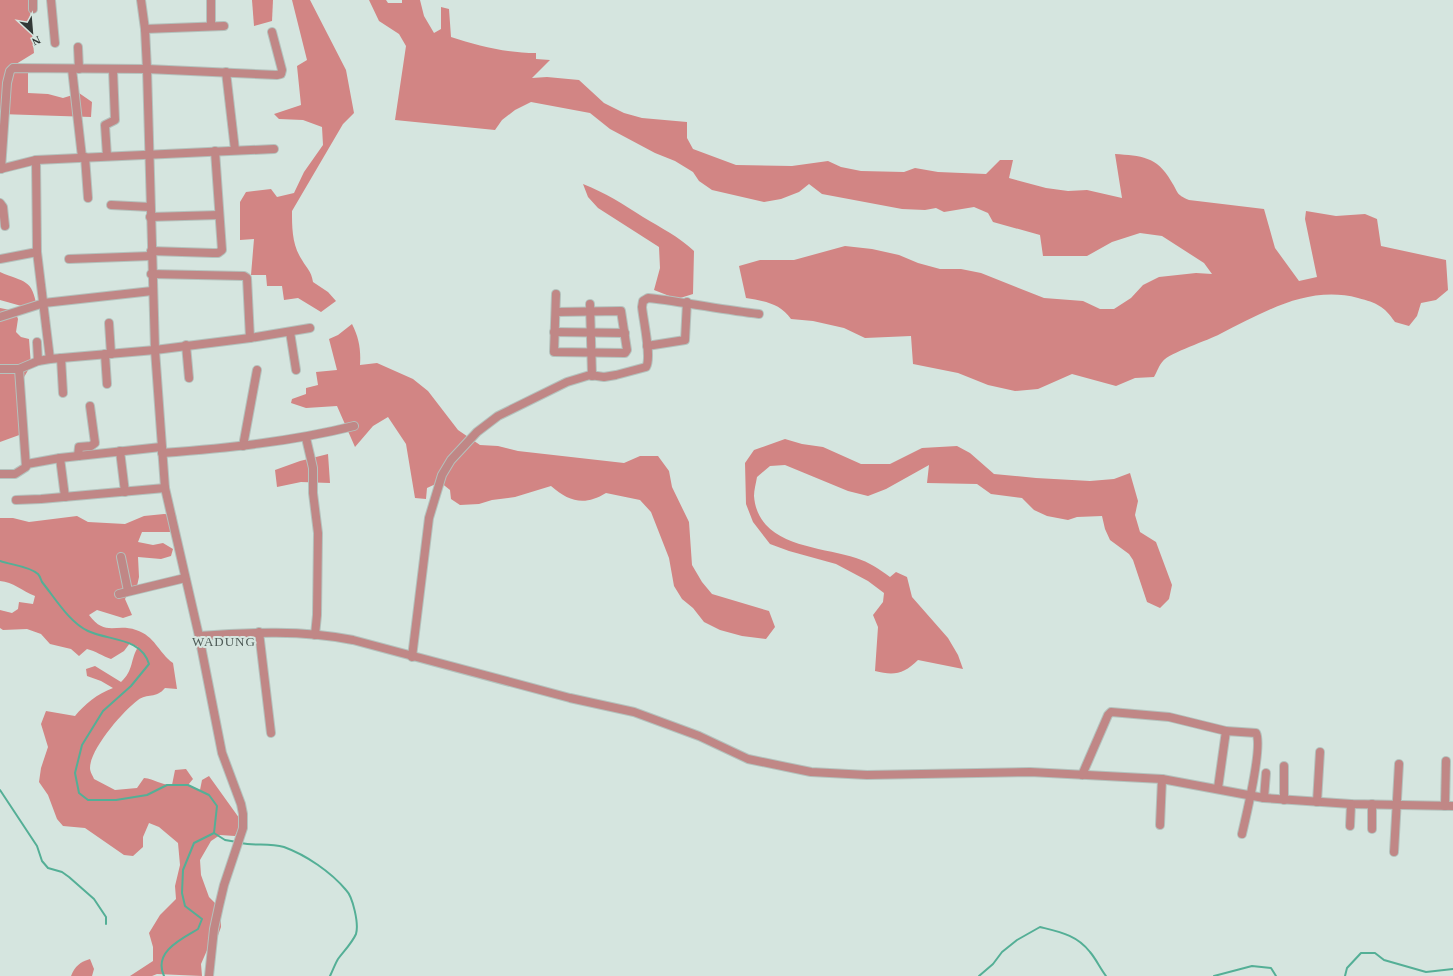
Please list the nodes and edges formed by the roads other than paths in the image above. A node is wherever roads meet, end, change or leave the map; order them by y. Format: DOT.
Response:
graph roads {
  1 [pos="32,0"];
  2 [pos="51,0"];
  3 [pos="141,0"];
  4 [pos="211,0"];
  5 [pos="34,10"];
  6 [pos="211,26"];
  7 [pos="224,26"];
  8 [pos="145,29"];
  9 [pos="272,32"];
  10 [pos="55,43"];
  11 [pos="78,47"];
  12 [pos="75,69"];
  13 [pos="113,70"];
  14 [pos="147,70"];
  15 [pos="226,72"];
  16 [pos="274,149"];
  17 [pos="235,150"];
  18 [pos="215,151"];
  19 [pos="150,153"];
  20 [pos="107,156"];
  21 [pos="83,157"];
  22 [pos="36,160"];
  23 [pos="0,169"];
  24 [pos="88,198"];
  25 [pos="0,203"];
  26 [pos="111,206"];
  27 [pos="150,207"];
  28 [pos="220,215"];
  29 [pos="150,217"];
  30 [pos="5,226"];
  31 [pos="37,252"];
  32 [pos="151,254"];
  33 [pos="0,259"];
  34 [pos="69,259"];
  35 [pos="151,274"];
  36 [pos="152,291"];
  37 [pos="556,294"];
  38 [pos="687,302"];
  39 [pos="44,303"];
  40 [pos="590,308"];
  41 [pos="556,312"];
  42 [pos="759,314"];
  43 [pos="0,317"];
  44 [pos="109,324"];
  45 [pos="310,328"];
  46 [pos="290,332"];
  47 [pos="554,332"];
  48 [pos="591,333"];
  49 [pos="625,333"];
  50 [pos="250,338"];
  51 [pos="36,342"];
  52 [pos="186,345"];
  53 [pos="647,346"];
  54 [pos="155,350"];
  55 [pos="108,354"];
  56 [pos="591,354"];
  57 [pos="62,358"];
  58 [pos="50,359"];
  59 [pos="38,361"];
  60 [pos="0,369"];
  61 [pos="19,369"];
  62 [pos="258,370"];
  63 [pos="296,370"];
  64 [pos="592,376"];
  65 [pos="189,378"];
  66 [pos="107,384"];
  67 [pos="63,393"];
  68 [pos="90,406"];
  69 [pos="354,426"];
  70 [pos="306,438"];
  71 [pos="243,446"];
  72 [pos="162,450"];
  73 [pos="120,451"];
  74 [pos="78,456"];
  75 [pos="60,458"];
  76 [pos="27,464"];
  77 [pos="0,474"];
  78 [pos="165,488"];
  79 [pos="125,492"];
  80 [pos="64,497"];
  81 [pos="16,500"];
  82 [pos="121,557"];
  83 [pos="185,578"];
  84 [pos="128,591"];
  85 [pos="119,594"];
  86 [pos="259,632"];
  87 [pos="315,635"];
  88 [pos="199,636"];
  89 [pos="412,656"];
  90 [pos="1226,731"];
  91 [pos="272,733"];
  92 [pos="1320,752"];
  93 [pos="1446,761"];
  94 [pos="1399,764"];
  95 [pos="1284,766"];
  96 [pos="1266,773"];
  97 [pos="1082,775"];
  98 [pos="1162,779"];
  99 [pos="1218,788"];
  100 [pos="1251,795"];
  101 [pos="1264,798"];
  102 [pos="1284,800"];
  103 [pos="1317,802"];
  104 [pos="1351,804"];
  105 [pos="1372,804"];
  106 [pos="1396,805"];
  107 [pos="1449,806"];
  108 [pos="1160,825"];
  109 [pos="1350,826"];
  110 [pos="1372,830"];
  111 [pos="1242,834"];
  112 [pos="1394,852"];
  113 [pos="209,976"];
  1 -- 5 [label="street"];
  2 -- 10 [label="street"];
  3 -- 8 [label="street"];
  4 -- 6 [label="street"];
  6 -- 7 [label="street"];
  6 -- 8 [label="street"];
  8 -- 14 [label="street"];
  9 -- 15 [label="street"];
  11 -- 12 [label="street"];
  12 -- 13 [label="street"];
  12 -- 21 [label="street"];
  12 -- 23 [label="street"];
  13 -- 14 [label="street"];
  13 -- 20 [label="street"];
  14 -- 15 [label="street"];
  14 -- 19 [label="street"];
  15 -- 17 [label="street"];
  16 -- 17 [label="street"];
  17 -- 18 [label="street"];
  18 -- 19 [label="street"];
  18 -- 28 [label="street"];
  19 -- 20 [label="street"];
  19 -- 27 [label="street"];
  20 -- 21 [label="street"];
  21 -- 22 [label="street"];
  21 -- 24 [label="street"];
  22 -- 23 [label="street"];
  22 -- 31 [label="street"];
  25 -- 30 [label="street"];
  26 -- 27 [label="street"];
  27 -- 29 [label="street"];
  28 -- 29 [label="street"];
  28 -- 32 [label="street"];
  29 -- 32 [label="street"];
  31 -- 33 [label="street"];
  31 -- 39 [label="street"];
  32 -- 34 [label="street"];
  32 -- 35 [label="street"];
  35 -- 36 [label="street"];
  35 -- 50 [label="street"];
  36 -- 39 [label="street"];
  36 -- 54 [label="street"];
  37 -- 41 [label="street"];
  38 -- 42 [label="street"];
  38 -- 53 [label="street"];
  38 -- 53 [label="street"];
  39 -- 43 [label="street"];
  39 -- 58 [label="street"];
  40 -- 41 [label="street"];
  40 -- 48 [label="street"];
  40 -- 49 [label="street"];
  41 -- 47 [label="street"];
  44 -- 55 [label="street"];
  45 -- 46 [label="street"];
  46 -- 50 [label="street"];
  46 -- 63 [label="street"];
  47 -- 48 [label="street"];
  47 -- 56 [label="street"];
  48 -- 49 [label="street"];
  48 -- 56 [label="street"];
  49 -- 56 [label="street"];
  50 -- 52 [label="street"];
  51 -- 59 [label="street"];
  52 -- 54 [label="street"];
  52 -- 65 [label="street"];
  53 -- 64 [label="street"];
  54 -- 55 [label="street"];
  54 -- 72 [label="street"];
  55 -- 57 [label="street"];
  55 -- 66 [label="street"];
  56 -- 64 [label="street"];
  57 -- 58 [label="street"];
  57 -- 67 [label="street"];
  58 -- 59 [label="street"];
  59 -- 61 [label="street"];
  60 -- 61 [label="street"];
  61 -- 76 [label="street"];
  62 -- 71 [label="street"];
  64 -- 89 [label="street"];
  68 -- 74 [label="street"];
  69 -- 70 [label="street"];
  70 -- 71 [label="street"];
  70 -- 87 [label="street"];
  71 -- 72 [label="street"];
  72 -- 73 [label="street"];
  72 -- 78 [label="street"];
  73 -- 74 [label="street"];
  73 -- 79 [label="street"];
  74 -- 75 [label="street"];
  75 -- 76 [label="street"];
  75 -- 80 [label="street"];
  76 -- 77 [label="street"];
  78 -- 79 [label="street"];
  78 -- 83 [label="street"];
  79 -- 80 [label="street"];
  80 -- 81 [label="street"];
  82 -- 84 [label="street"];
  83 -- 84 [label="street"];
  83 -- 88 [label="street"];
  84 -- 85 [label="street"];
  86 -- 87 [label="street"];
  86 -- 88 [label="street"];
  86 -- 91 [label="street"];
  87 -- 89 [label="street"];
  88 -- 113 [label="street"];
  89 -- 97 [label="street"];
  90 -- 97 [label="street"];
  90 -- 99 [label="street"];
  90 -- 100 [label="street"];
  92 -- 103 [label="street"];
  93 -- 107 [label="street"];
  94 -- 106 [label="street"];
  95 -- 102 [label="street"];
  96 -- 101 [label="street"];
  97 -- 98 [label="street"];
  98 -- 99 [label="street"];
  98 -- 108 [label="street"];
  99 -- 100 [label="street"];
  100 -- 101 [label="street"];
  100 -- 111 [label="street"];
  101 -- 102 [label="street"];
  102 -- 103 [label="street"];
  103 -- 104 [label="street"];
  104 -- 105 [label="street"];
  104 -- 109 [label="street"];
  105 -- 106 [label="street"];
  105 -- 110 [label="street"];
  106 -- 107 [label="street"];
  106 -- 112 [label="street"];
}
